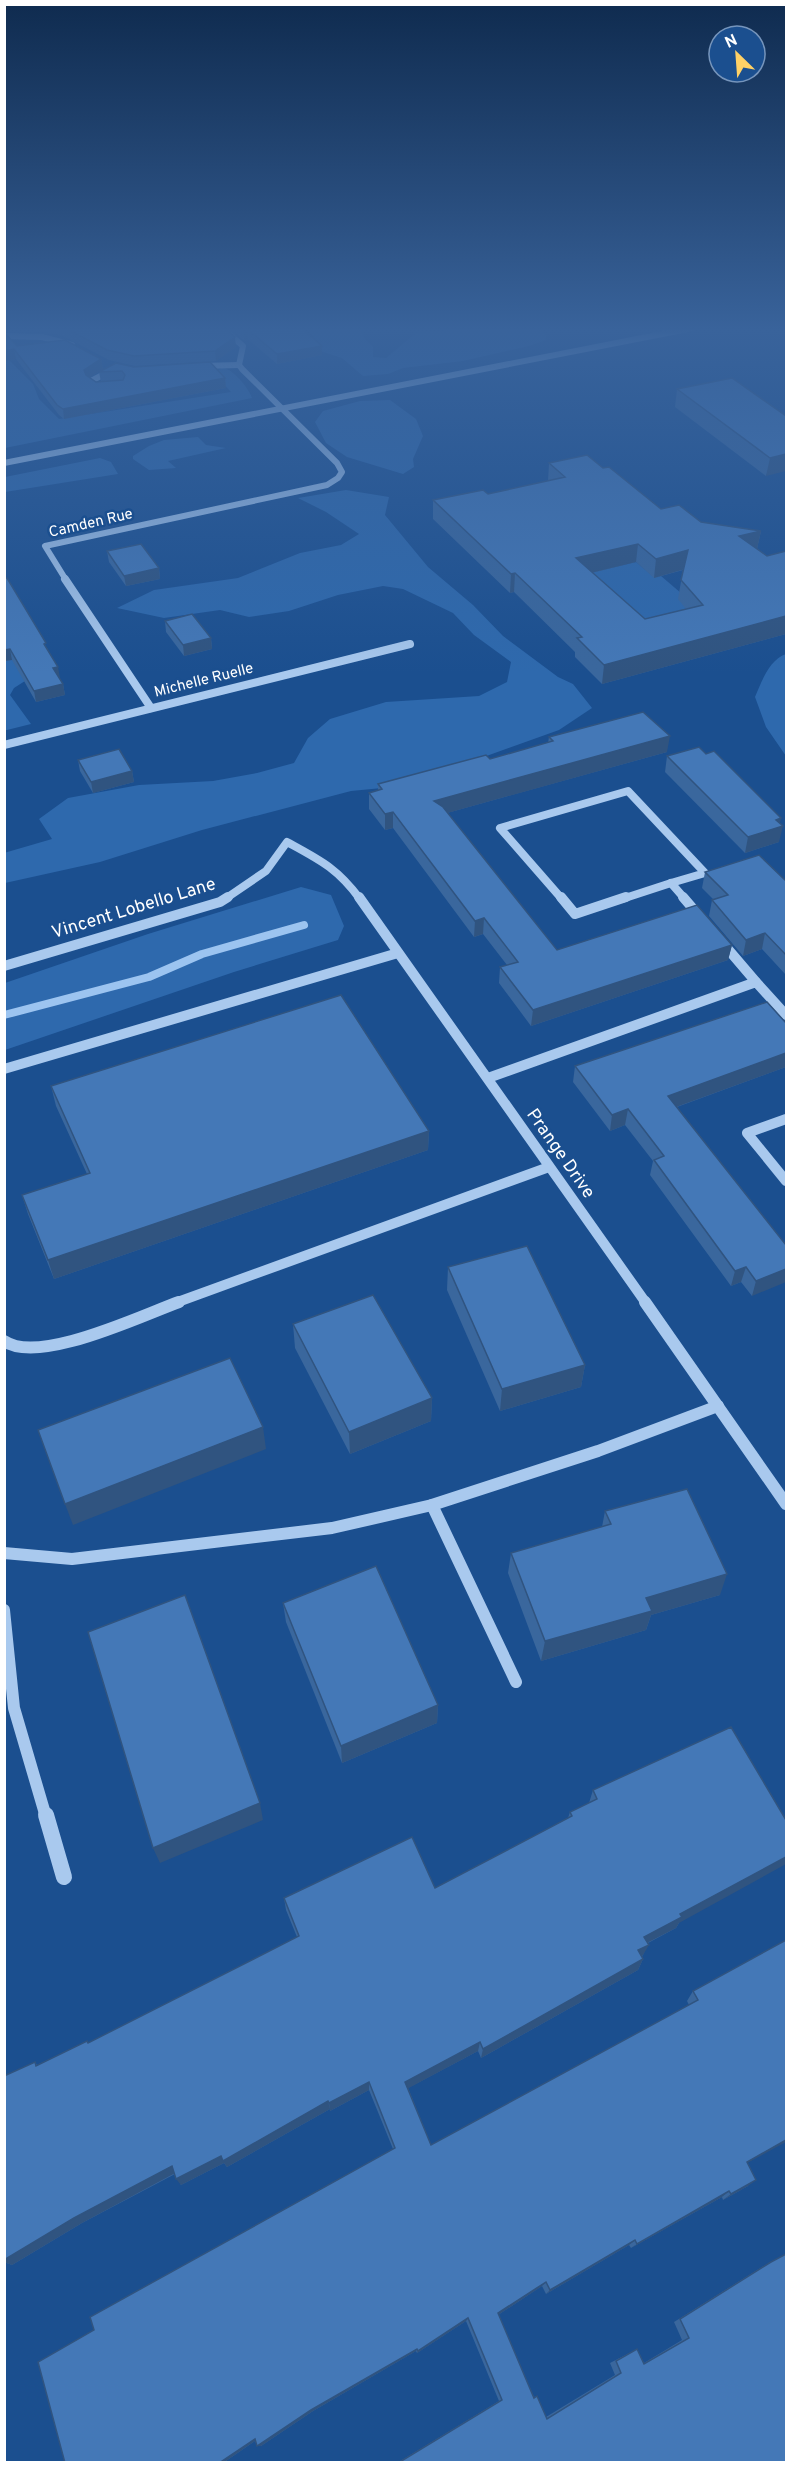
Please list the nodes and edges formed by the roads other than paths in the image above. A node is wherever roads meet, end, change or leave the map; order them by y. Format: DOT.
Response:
graph roads {
  1 [pos="104,443"];
  2 [pos="317,443"];
  3 [pos="4,463"];
  4 [pos="410,644"];
  5 [pos="151,708"];
  6 [pos="4,745"];
  7 [pos="287,842"];
  8 [pos="671,883"];
  9 [pos="710,928"];
  10 [pos="717,937"];
  11 [pos="398,953"];
  12 [pos="4,966"];
  13 [pos="756,982"];
  14 [pos="786,1014"];
  15 [pos="4,1069"];
  16 [pos="488,1078"];
  17 [pos="786,1119"];
  18 [pos="549,1167"];
  19 [pos="786,1181"];
  20 [pos="4,1341"];
  21 [pos="718,1406"];
  22 [pos="786,1504"];
  23 [pos="432,1505"];
  24 [pos="4,1553"];
  25 [pos="4,1610"];
  26 [pos="516,1682"];
  27 [pos="64,1877"];
  1 -- 3 [label="street"];
  2 -- 5 [label="street, Camden Rue"];
  4 -- 5 [label="street, Michelle Ruelle"];
  5 -- 6 [label="street, Michelle Ruelle"];
  7 -- 11 [label="street, Prange Drive"];
  7 -- 12 [label="street, Vincent Lobello Lane"];
  8 -- 8 [label="street"];
  8 -- 9 [label="street"];
  10 -- 13 [label="street"];
  11 -- 15 [label="street"];
  11 -- 16 [label="street, Prange Drive"];
  13 -- 14 [label="street"];
  13 -- 16 [label="street"];
  16 -- 18 [label="street, Prange Drive"];
  17 -- 19 [label="street"];
  18 -- 20 [label="street"];
  18 -- 21 [label="street, Prange Drive"];
  21 -- 22 [label="street, Prange Drive"];
  21 -- 23 [label="street"];
  23 -- 24 [label="street"];
  23 -- 26 [label="street"];
  25 -- 27 [label="street"];
}
